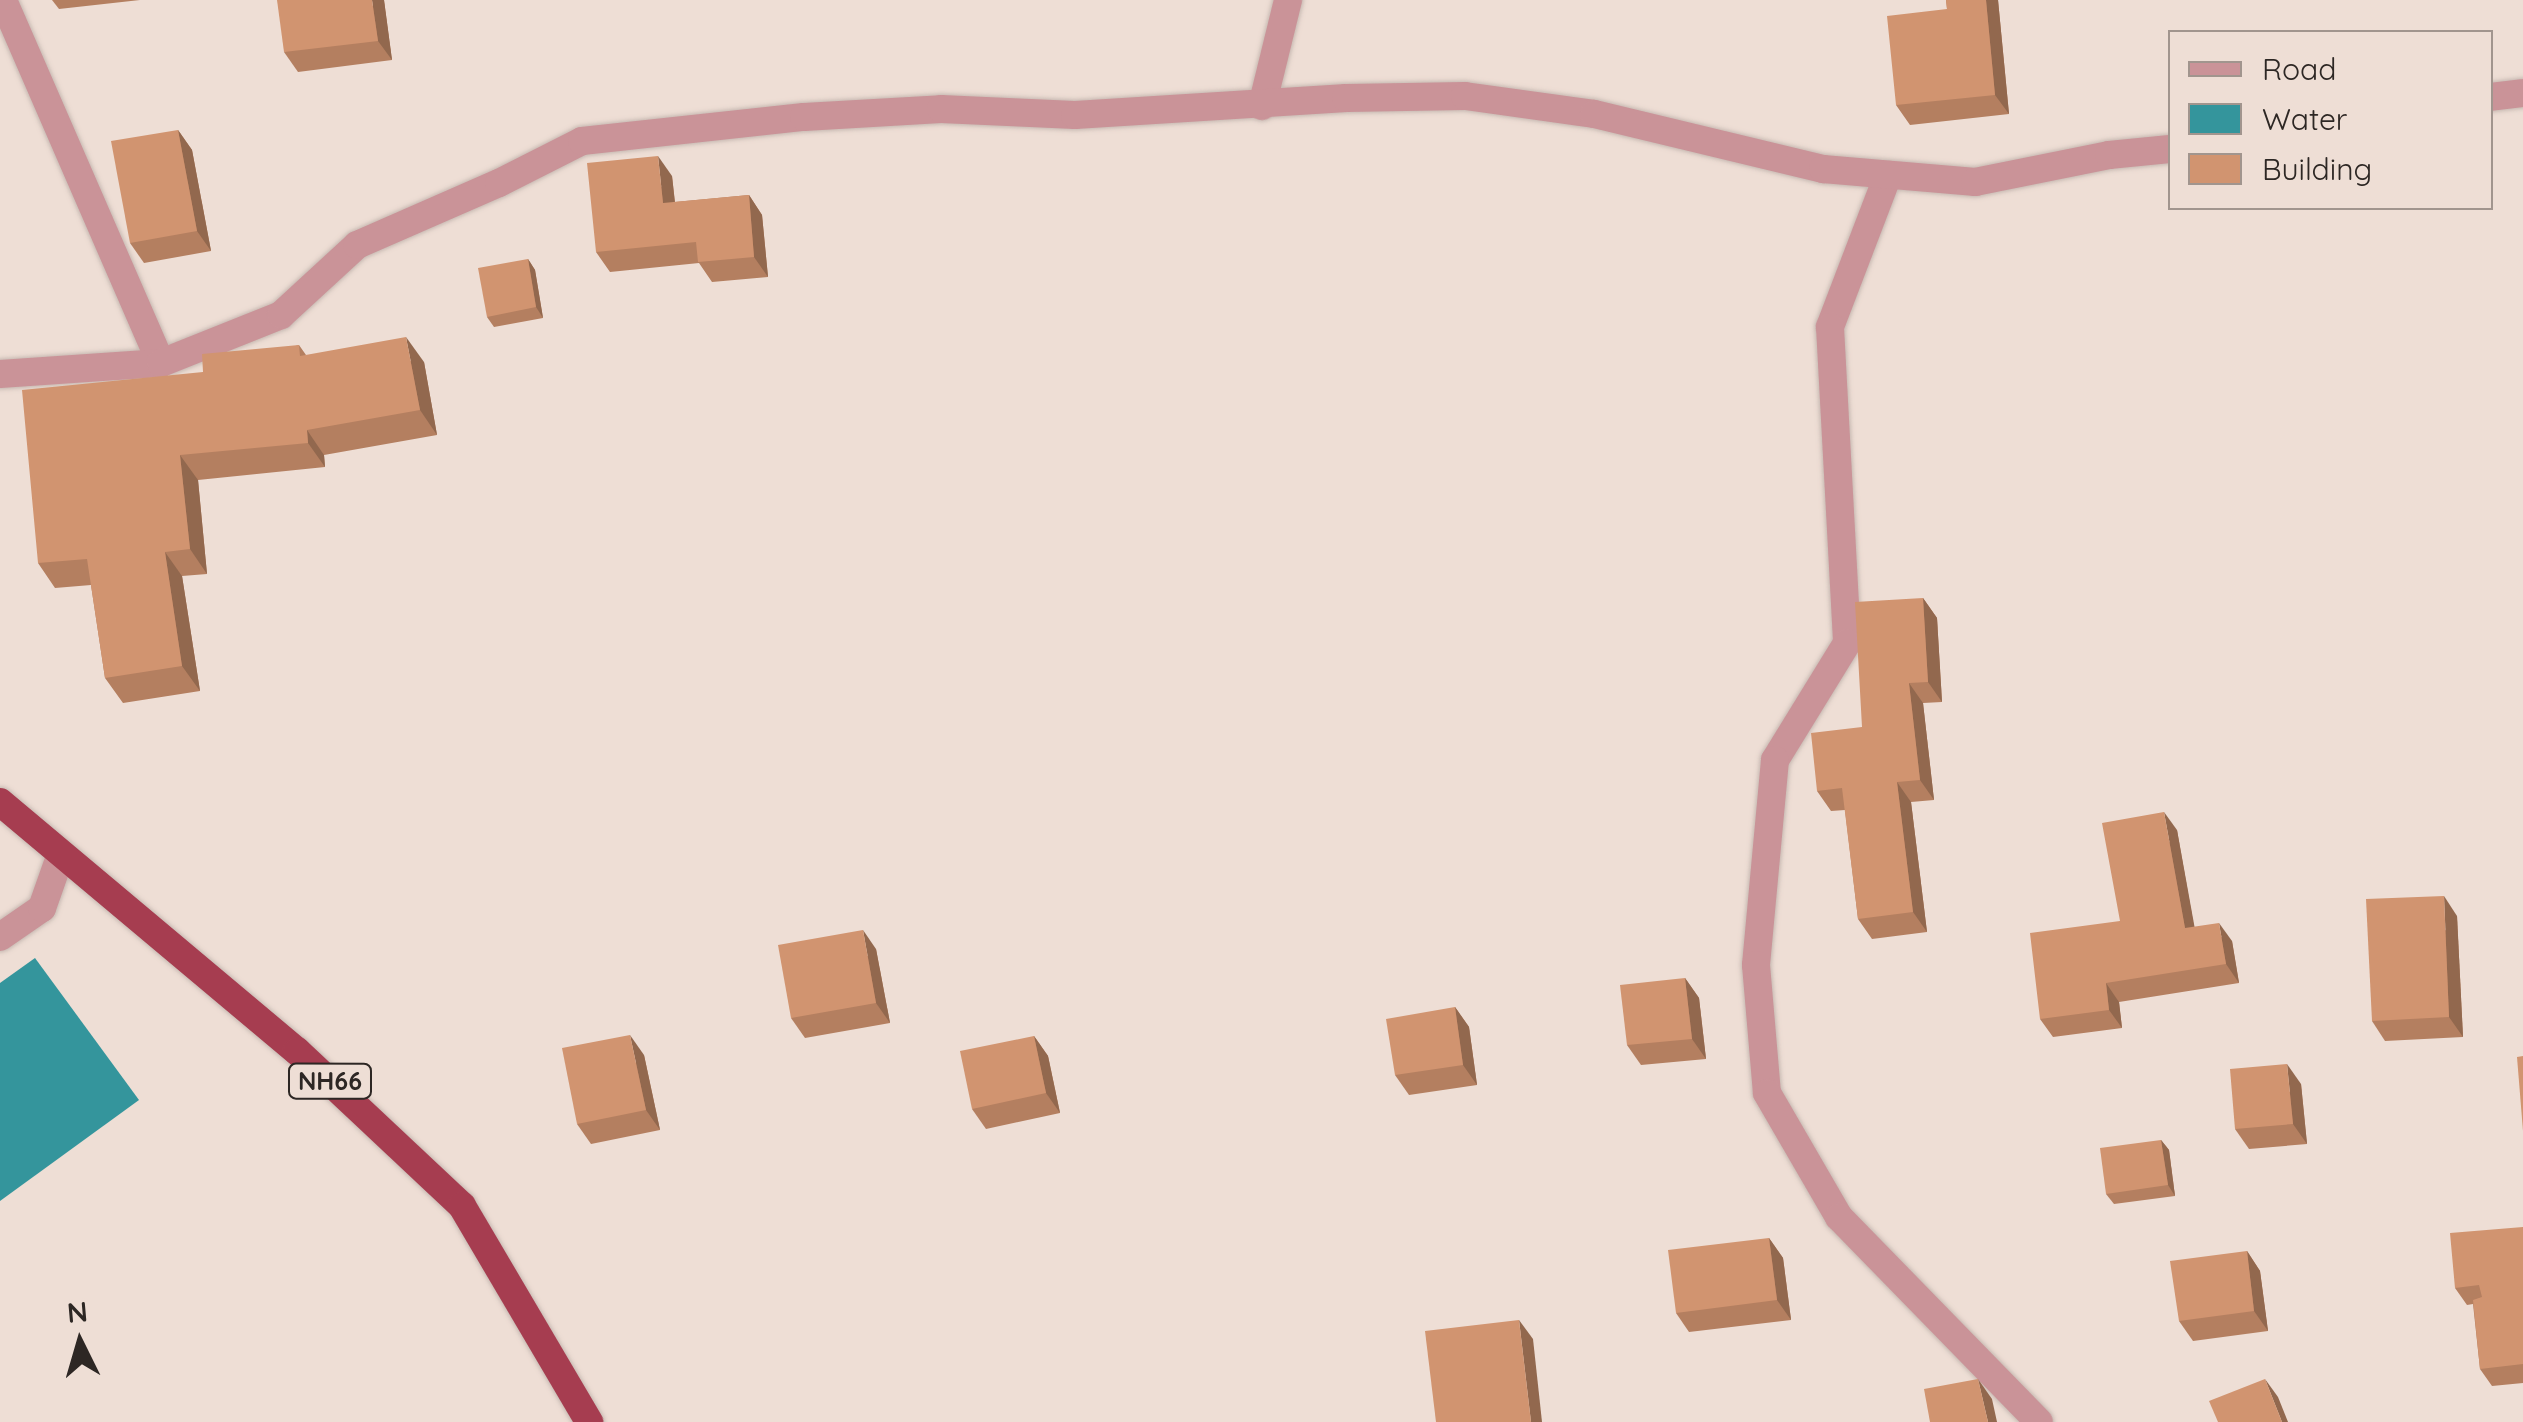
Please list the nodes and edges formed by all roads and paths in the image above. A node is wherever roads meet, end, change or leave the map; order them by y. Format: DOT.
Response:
graph roads {
  1 [pos="3,0"];
  2 [pos="1288,0"];
  3 [pos="2523,92"];
  4 [pos="2493,96"];
  5 [pos="1262,106"];
  6 [pos="2168,149"];
  7 [pos="1888,175"];
  8 [pos="161,363"];
  9 [pos="0,374"];
  10 [pos="0,802"];
  11 [pos="61,854"];
  12 [pos="0,937"];
  13 [pos="589,1422"];
  14 [pos="2039,1422"];
  1 -- 8 [label="street"];
  2 -- 5 [label="street"];
  3 -- 4 [label="street"];
  5 -- 7 [label="street"];
  5 -- 8 [label="street"];
  6 -- 7 [label="street"];
  7 -- 14 [label="street"];
  8 -- 9 [label="street"];
  10 -- 11 [label="highway, NH66"];
  11 -- 12 [label="street"];
  11 -- 13 [label="highway, NH66"];
}
